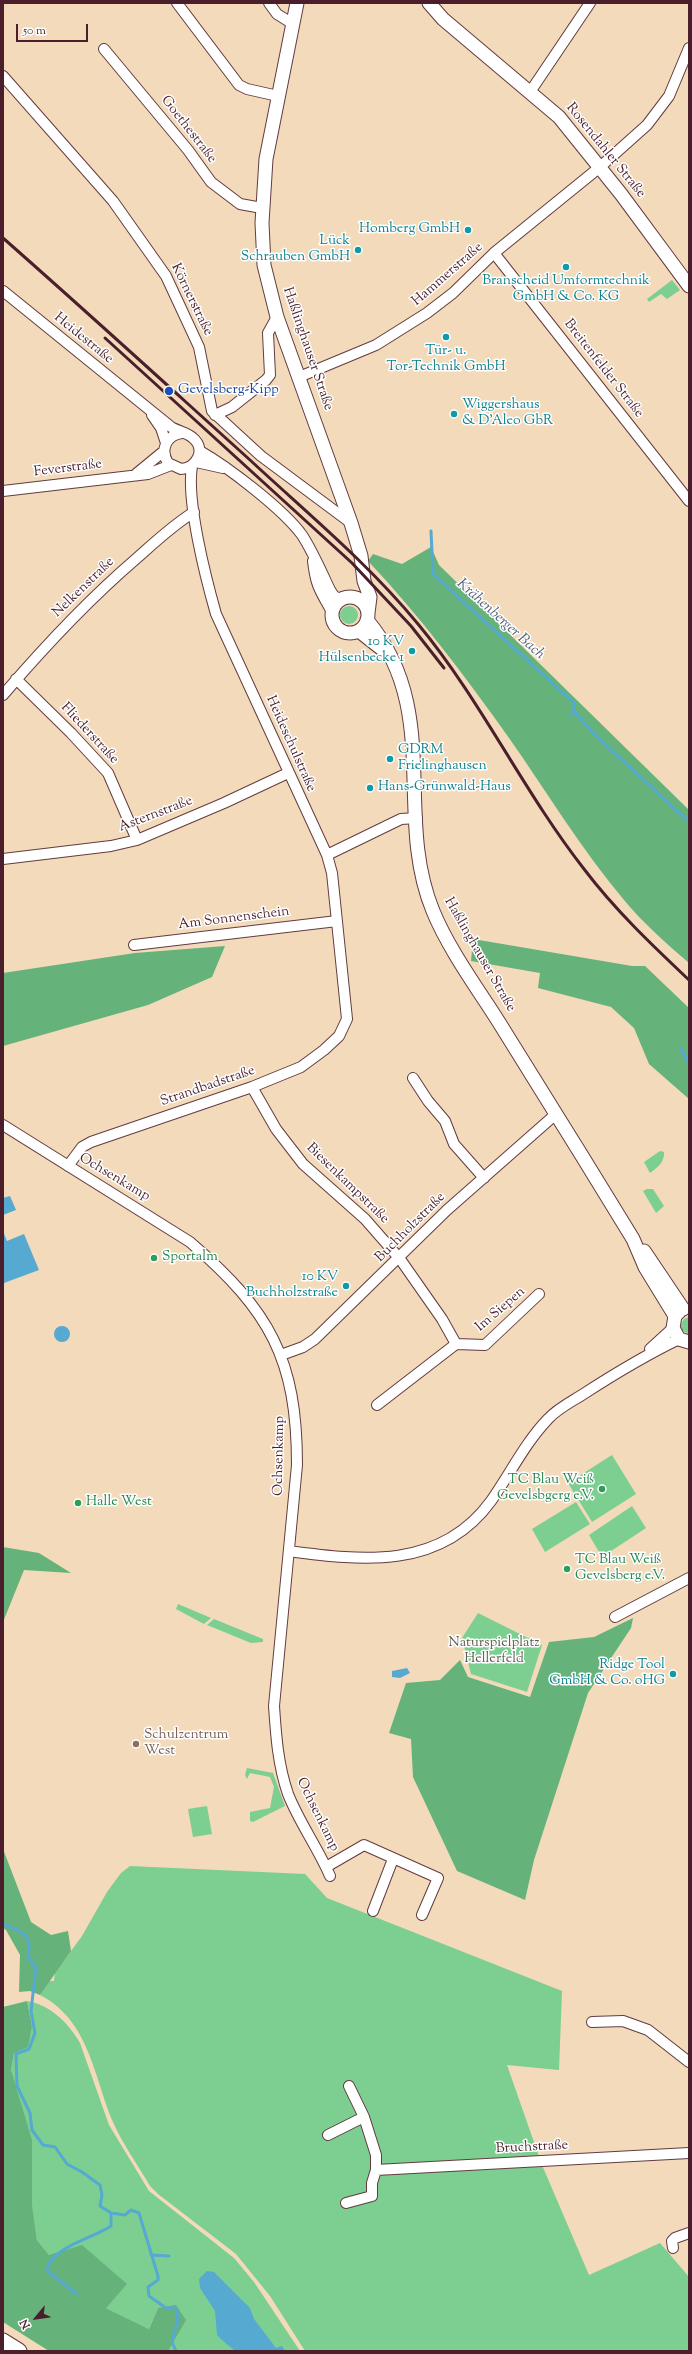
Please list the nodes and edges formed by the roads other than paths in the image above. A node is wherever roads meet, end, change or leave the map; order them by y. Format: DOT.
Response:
graph roads {
  1 [pos="177,3"];
  2 [pos="268,3"];
  3 [pos="297,3"];
  4 [pos="428,3"];
  5 [pos="590,3"];
  6 [pos="293,24"];
  7 [pos="689,48"];
  8 [pos="104,49"];
  9 [pos="3,76"];
  10 [pos="530,92"];
  11 [pos="278,96"];
  12 [pos="600,167"];
  13 [pos="262,208"];
  14 [pos="494,253"];
  15 [pos="689,286"];
  16 [pos="3,291"];
  17 [pos="277,317"];
  18 [pos="299,377"];
  19 [pos="146,407"];
  20 [pos="215,414"];
  21 [pos="182,434"];
  22 [pos="165,447"];
  23 [pos="200,451"];
  24 [pos="194,464"];
  25 [pos="174,467"];
  26 [pos="228,469"];
  27 [pos="136,474"];
  28 [pos="192,485"];
  29 [pos="3,491"];
  30 [pos="689,502"];
  31 [pos="194,512"];
  32 [pos="351,523"];
  33 [pos="313,553"];
  34 [pos="364,581"];
  35 [pos="347,598"];
  36 [pos="332,612"];
  37 [pos="367,617"];
  38 [pos="359,631"];
  39 [pos="390,655"];
  40 [pos="16,679"];
  41 [pos="3,695"];
  42 [pos="288,773"];
  43 [pos="417,818"];
  44 [pos="137,840"];
  45 [pos="327,855"];
  46 [pos="3,859"];
  47 [pos="337,921"];
  48 [pos="134,945"];
  49 [pos="347,1019"];
  50 [pos="413,1078"];
  51 [pos="252,1087"];
  52 [pos="556,1114"];
  53 [pos="3,1125"];
  54 [pos="68,1166"];
  55 [pos="484,1178"];
  56 [pos="400,1259"];
  57 [pos="539,1294"];
  58 [pos="683,1329"];
  59 [pos="456,1344"];
  60 [pos="282,1355"];
  61 [pos="377,1405"];
  62 [pos="289,1551"];
  63 [pos="689,1578"];
  64 [pos="615,1617"];
  65 [pos="393,1860"];
  66 [pos="373,1911"];
  67 [pos="422,1915"];
  68 [pos="592,2022"];
  69 [pos="689,2062"];
  70 [pos="349,2086"];
  71 [pos="364,2117"];
  72 [pos="328,2135"];
  73 [pos="689,2153"];
  74 [pos="376,2170"];
  75 [pos="346,2203"];
  76 [pos="689,2233"];
  77 [pos="673,2248"];
  78 [pos="3,2341"];
  79 [pos="19,2351"];
  1 -- 11 [label="street"];
  2 -- 6 [label="street"];
  3 -- 6 [label="main road, Haßlinghauser Straße"];
  4 -- 10 [label="main road, Rosendahler Straße"];
  5 -- 10 [label="street"];
  6 -- 11 [label="main road, Haßlinghauser Straße"];
  7 -- 12 [label="street, Hammerstraße"];
  8 -- 13 [label="street, Goethestraße"];
  9 -- 20 [label="street, Körnerstraße"];
  10 -- 12 [label="main road, Rosendahler Straße"];
  11 -- 13 [label="main road, Haßlinghauser Straße"];
  12 -- 14 [label="street, Hammerstraße"];
  12 -- 15 [label="main road, Rosendahler Straße"];
  13 -- 17 [label="main road, Haßlinghauser Straße"];
  14 -- 18 [label="street, Hammerstraße"];
  14 -- 30 [label="street, Breitenfelder Straße"];
  16 -- 19 [label="street, Heidestraße"];
  17 -- 18 [label="main road, Haßlinghauser Straße"];
  17 -- 20 [label="street"];
  18 -- 32 [label="main road, Haßlinghauser Straße"];
  19 -- 21 [label="street, Heidestraße"];
  19 -- 22 [label="street, Heidestraße"];
  20 -- 32 [label="street, Körnerstraße"];
  21 -- 22 [label="street"];
  21 -- 23 [label="street, Heidestraße"];
  22 -- 25 [label="street, Heidestraße"];
  22 -- 27 [label="street"];
  23 -- 24 [label="street"];
  23 -- 26 [label="street, Heidestraße"];
  24 -- 25 [label="street, Heidestraße"];
  24 -- 26 [label="street, Heidestraße"];
  24 -- 28 [label="street, Heideschulstraße"];
  25 -- 27 [label="street, Feverstraße"];
  25 -- 28 [label="street"];
  26 -- 33 [label="street, Heidestraße"];
  27 -- 29 [label="street, Feverstraße"];
  28 -- 31 [label="street, Heideschulstraße"];
  31 -- 40 [label="street, Nelkenstraße"];
  31 -- 42 [label="street, Heideschulstraße"];
  32 -- 34 [label="main road, Haßlinghauser Straße"];
  33 -- 35 [label="street, Heidestraße"];
  33 -- 36 [label="street, Heidestraße"];
  34 -- 35 [label="main road"];
  34 -- 37 [label="main road, Haßlinghauser Straße"];
  35 -- 36 [label="main road"];
  35 -- 37 [label="main road"];
  36 -- 38 [label="main road"];
  37 -- 38 [label="main road"];
  37 -- 39 [label="main road, Haßlinghauser Straße"];
  38 -- 39 [label="main road, Haßlinghauser Straße"];
  39 -- 43 [label="main road, Haßlinghauser Straße"];
  40 -- 41 [label="street, Nelkenstraße"];
  40 -- 44 [label="street, Fliederstraße"];
  42 -- 44 [label="street, Asternstraße"];
  42 -- 45 [label="street, Heideschulstraße"];
  43 -- 45 [label="street"];
  43 -- 52 [label="main road, Haßlinghauser Straße"];
  44 -- 46 [label="street, Asternstraße"];
  45 -- 47 [label="street, Heideschulstraße"];
  47 -- 48 [label="street, Am Sonnenschein"];
  47 -- 49 [label="street, Heideschulstraße"];
  49 -- 51 [label="street, Strandbadstraße"];
  50 -- 55 [label="street"];
  51 -- 54 [label="street, Strandbadstraße"];
  51 -- 56 [label="street, Biesenkampstraße"];
  52 -- 55 [label="street, Buchholzstraße"];
  52 -- 58 [label="main road, Haßlinghauser Straße"];
  53 -- 54 [label="street, Ochsenkamp"];
  54 -- 60 [label="street, Ochsenkamp"];
  55 -- 56 [label="street, Buchholzstraße"];
  56 -- 59 [label="street"];
  56 -- 60 [label="street, Buchholzstraße"];
  57 -- 59 [label="street, Im Siepen"];
  58 -- 62 [label="street"];
  59 -- 61 [label="street"];
  60 -- 62 [label="street, Ochsenkamp"];
  62 -- 65 [label="street, Ochsenkamp"];
  63 -- 64 [label="street"];
  65 -- 66 [label="street"];
  65 -- 67 [label="street, Ochsenkamp"];
  68 -- 69 [label="street"];
  70 -- 71 [label="street"];
  71 -- 72 [label="street"];
  71 -- 74 [label="street"];
  73 -- 74 [label="street, Bruchstraße"];
  74 -- 75 [label="street"];
  76 -- 77 [label="street"];
  78 -- 79 [label="highway"];
}
